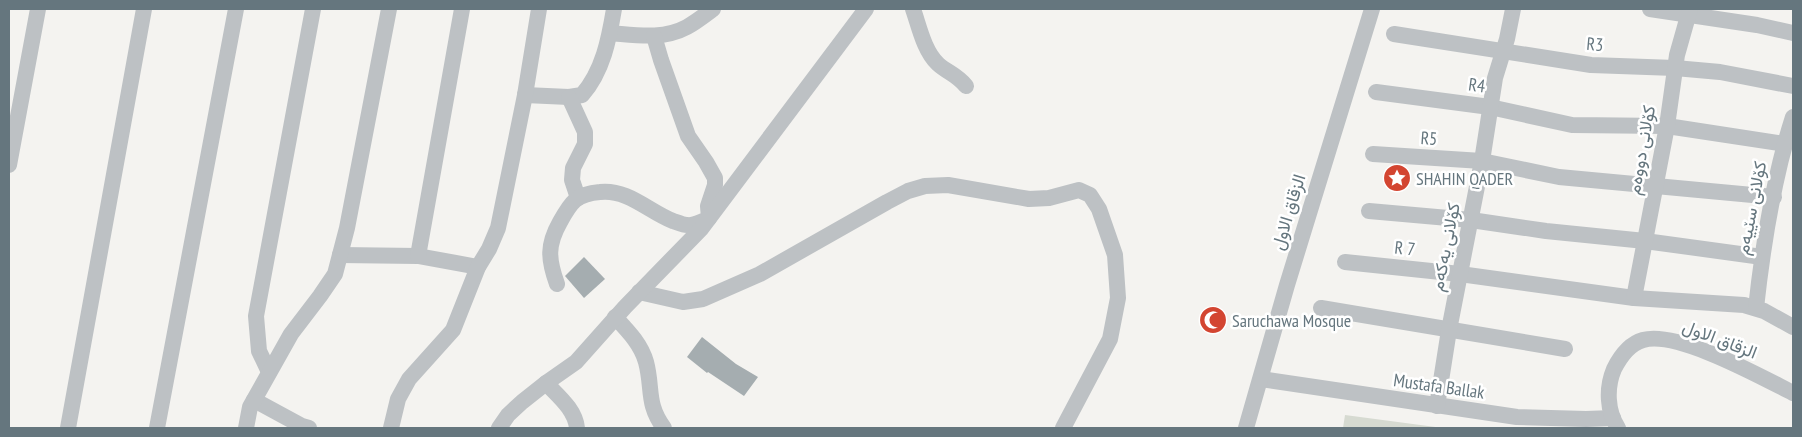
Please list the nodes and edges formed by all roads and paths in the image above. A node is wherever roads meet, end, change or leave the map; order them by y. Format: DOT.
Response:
graph roads {
  1 [pos="38,9"];
  2 [pos="144,9"];
  3 [pos="236,9"];
  4 [pos="313,9"];
  5 [pos="388,9"];
  6 [pos="462,9"];
  7 [pos="539,9"];
  8 [pos="614,9"];
  9 [pos="689,9"];
  10 [pos="713,9"];
  11 [pos="866,9"];
  12 [pos="913,9"];
  13 [pos="1372,9"];
  14 [pos="1513,9"];
  15 [pos="1650,9"];
  16 [pos="1690,12"];
  17 [pos="687,27"];
  18 [pos="610,33"];
  19 [pos="1793,33"];
  20 [pos="1394,34"];
  21 [pos="654,36"];
  22 [pos="1503,51"];
  23 [pos="1675,68"];
  24 [pos="966,86"];
  25 [pos="1793,86"];
  26 [pos="1376,92"];
  27 [pos="525,95"];
  28 [pos="569,97"];
  29 [pos="1490,107"];
  30 [pos="1793,117"];
  31 [pos="1667,126"];
  32 [pos="10,142"];
  33 [pos="1785,144"];
  34 [pos="1373,154"];
  35 [pos="1482,162"];
  36 [pos="9,165"];
  37 [pos="1655,186"];
  38 [pos="1774,197"];
  39 [pos="578,198"];
  40 [pos="1369,211"];
  41 [pos="709,218"];
  42 [pos="1471,220"];
  43 [pos="1645,241"];
  44 [pos="340,255"];
  45 [pos="418,256"];
  46 [pos="1762,257"];
  47 [pos="1345,262"];
  48 [pos="478,267"];
  49 [pos="1460,274"];
  50 [pos="557,284"];
  51 [pos="639,292"];
  52 [pos="1634,298"];
  53 [pos="1321,308"];
  54 [pos="1756,308"];
  55 [pos="616,318"];
  56 [pos="1793,327"];
  57 [pos="1449,330"];
  58 [pos="1564,349"];
  59 [pos="269,372"];
  60 [pos="1261,379"];
  61 [pos="546,383"];
  62 [pos="1793,393"];
  63 [pos="254,400"];
  64 [pos="1437,406"];
  65 [pos="1615,423"];
  66 [pos="68,428"];
  67 [pos="157,428"];
  68 [pos="246,428"];
  69 [pos="309,428"];
  70 [pos="391,428"];
  71 [pos="499,428"];
  72 [pos="577,428"];
  73 [pos="664,428"];
  74 [pos="1063,428"];
  75 [pos="1246,428"];
  1 -- 32 [label="street"];
  2 -- 66 [label="street"];
  3 -- 67 [label="street"];
  4 -- 59 [label="street"];
  5 -- 44 [label="street"];
  6 -- 45 [label="street"];
  7 -- 27 [label="street"];
  8 -- 18 [label="street"];
  9 -- 17 [label="street"];
  10 -- 17 [label="street"];
  11 -- 41 [label="street"];
  12 -- 24 [label="street"];
  13 -- 60 [label="street, الزقاق الاول"];
  14 -- 22 [label="street, کۆلانی یەکەم"];
  15 -- 16 [label="street"];
  16 -- 19 [label="street"];
  16 -- 23 [label="street, کۆلانی دووەم"];
  17 -- 21 [label="street"];
  18 -- 21 [label="street"];
  18 -- 28 [label="street"];
  20 -- 22 [label="street, R3"];
  21 -- 41 [label="street"];
  22 -- 23 [label="street, R3"];
  22 -- 29 [label="street, کۆلانی یەکەم"];
  23 -- 25 [label="street, R3"];
  23 -- 31 [label="street, کۆلانی دووەم"];
  26 -- 29 [label="street, R4"];
  27 -- 28 [label="street"];
  27 -- 48 [label="street"];
  28 -- 39 [label="street"];
  29 -- 31 [label="street, R4"];
  29 -- 35 [label="street, کۆلانی یەکەم"];
  30 -- 33 [label="street, کۆلانی سێیەم"];
  31 -- 33 [label="street, R4"];
  31 -- 37 [label="street, کۆلانی دووەم"];
  32 -- 36 [label="street"];
  33 -- 38 [label="street, کۆلانی سێیەم"];
  34 -- 35 [label="street, R5"];
  35 -- 37 [label="street, R5"];
  35 -- 42 [label="street, کۆلانی یەکەم"];
  37 -- 38 [label="street, R5"];
  37 -- 43 [label="street, کۆلانی دووەم"];
  38 -- 46 [label="street, کۆلانی سێیەم"];
  39 -- 41 [label="street"];
  39 -- 50 [label="street"];
  40 -- 42 [label="street"];
  41 -- 51 [label="street"];
  42 -- 43 [label="street"];
  42 -- 49 [label="street, کۆلانی یەکەم"];
  43 -- 46 [label="street"];
  43 -- 52 [label="street, کۆلانی دووەم"];
  44 -- 45 [label="street"];
  44 -- 59 [label="street"];
  45 -- 48 [label="street"];
  46 -- 54 [label="street, کۆلانی سێیەم"];
  47 -- 49 [label="street, R 7"];
  48 -- 70 [label="street"];
  49 -- 52 [label="street, R 7"];
  49 -- 57 [label="street, کۆلانی یەکەم"];
  51 -- 55 [label="street"];
  51 -- 74 [label="street"];
  52 -- 54 [label="street, R 7"];
  53 -- 57 [label="street"];
  54 -- 56 [label="street, R 7"];
  55 -- 61 [label="street"];
  55 -- 73 [label="street"];
  57 -- 58 [label="street"];
  57 -- 64 [label="street, کۆلانی یەکەم"];
  59 -- 63 [label="street"];
  60 -- 64 [label="street, Mustafa Ballak"];
  60 -- 75 [label="street, الزقاق الاول"];
  61 -- 71 [label="street"];
  61 -- 72 [label="street"];
  62 -- 65 [label="street, الزقاق الاول"];
  63 -- 68 [label="street"];
  63 -- 69 [label="street"];
  64 -- 65 [label="street, Mustafa Ballak"];
}
